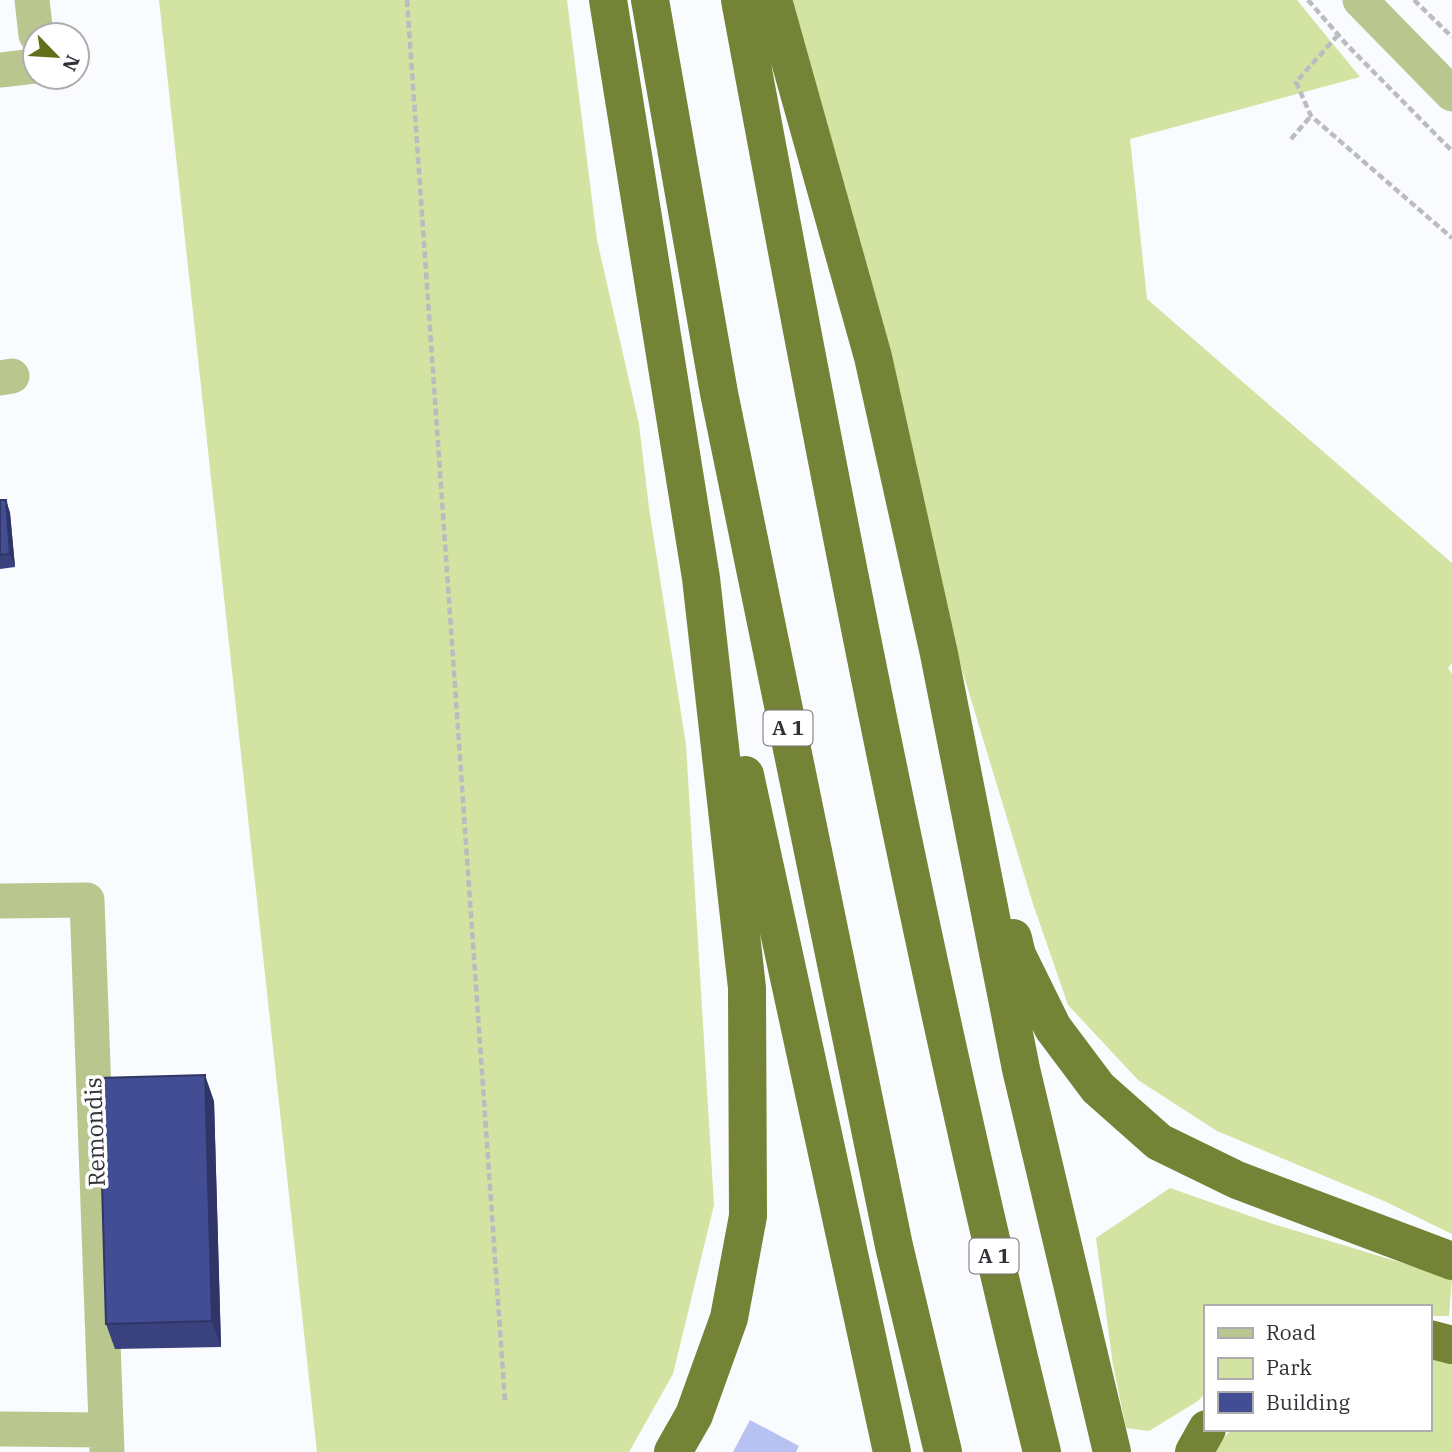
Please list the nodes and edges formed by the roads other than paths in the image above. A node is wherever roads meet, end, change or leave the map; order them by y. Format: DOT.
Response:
graph roads {
  1 [pos="32,0"];
  2 [pos="608,0"];
  3 [pos="650,0"];
  4 [pos="740,0"];
  5 [pos="773,0"];
  6 [pos="1360,0"];
  7 [pos="34,21"];
  8 [pos="21,68"];
  9 [pos="0,70"];
  10 [pos="1452,94"];
  11 [pos="701,578"];
  12 [pos="939,654"];
  13 [pos="0,901"];
  14 [pos="1452,1261"];
  15 [pos="1431,1340"];
  16 [pos="1452,1345"];
  17 [pos="0,1429"];
  18 [pos="1206,1431"];
  19 [pos="106,1441"];
  20 [pos="673,1452"];
  21 [pos="892,1452"];
  22 [pos="943,1452"];
  23 [pos="1042,1452"];
  24 [pos="1112,1452"];
  25 [pos="1194,1452"];
  1 -- 7 [label="street"];
  2 -- 11 [label="highway"];
  3 -- 22 [label="highway, A 1"];
  4 -- 23 [label="highway, A 1"];
  5 -- 12 [label="highway"];
  6 -- 10 [label="street"];
  8 -- 9 [label="street"];
  11 -- 20 [label="highway"];
  11 -- 21 [label="highway"];
  12 -- 14 [label="highway"];
  12 -- 24 [label="highway"];
  13 -- 19 [label="street, Remondis"];
  15 -- 16 [label="highway"];
  17 -- 19 [label="street"];
  18 -- 25 [label="highway"];
}
